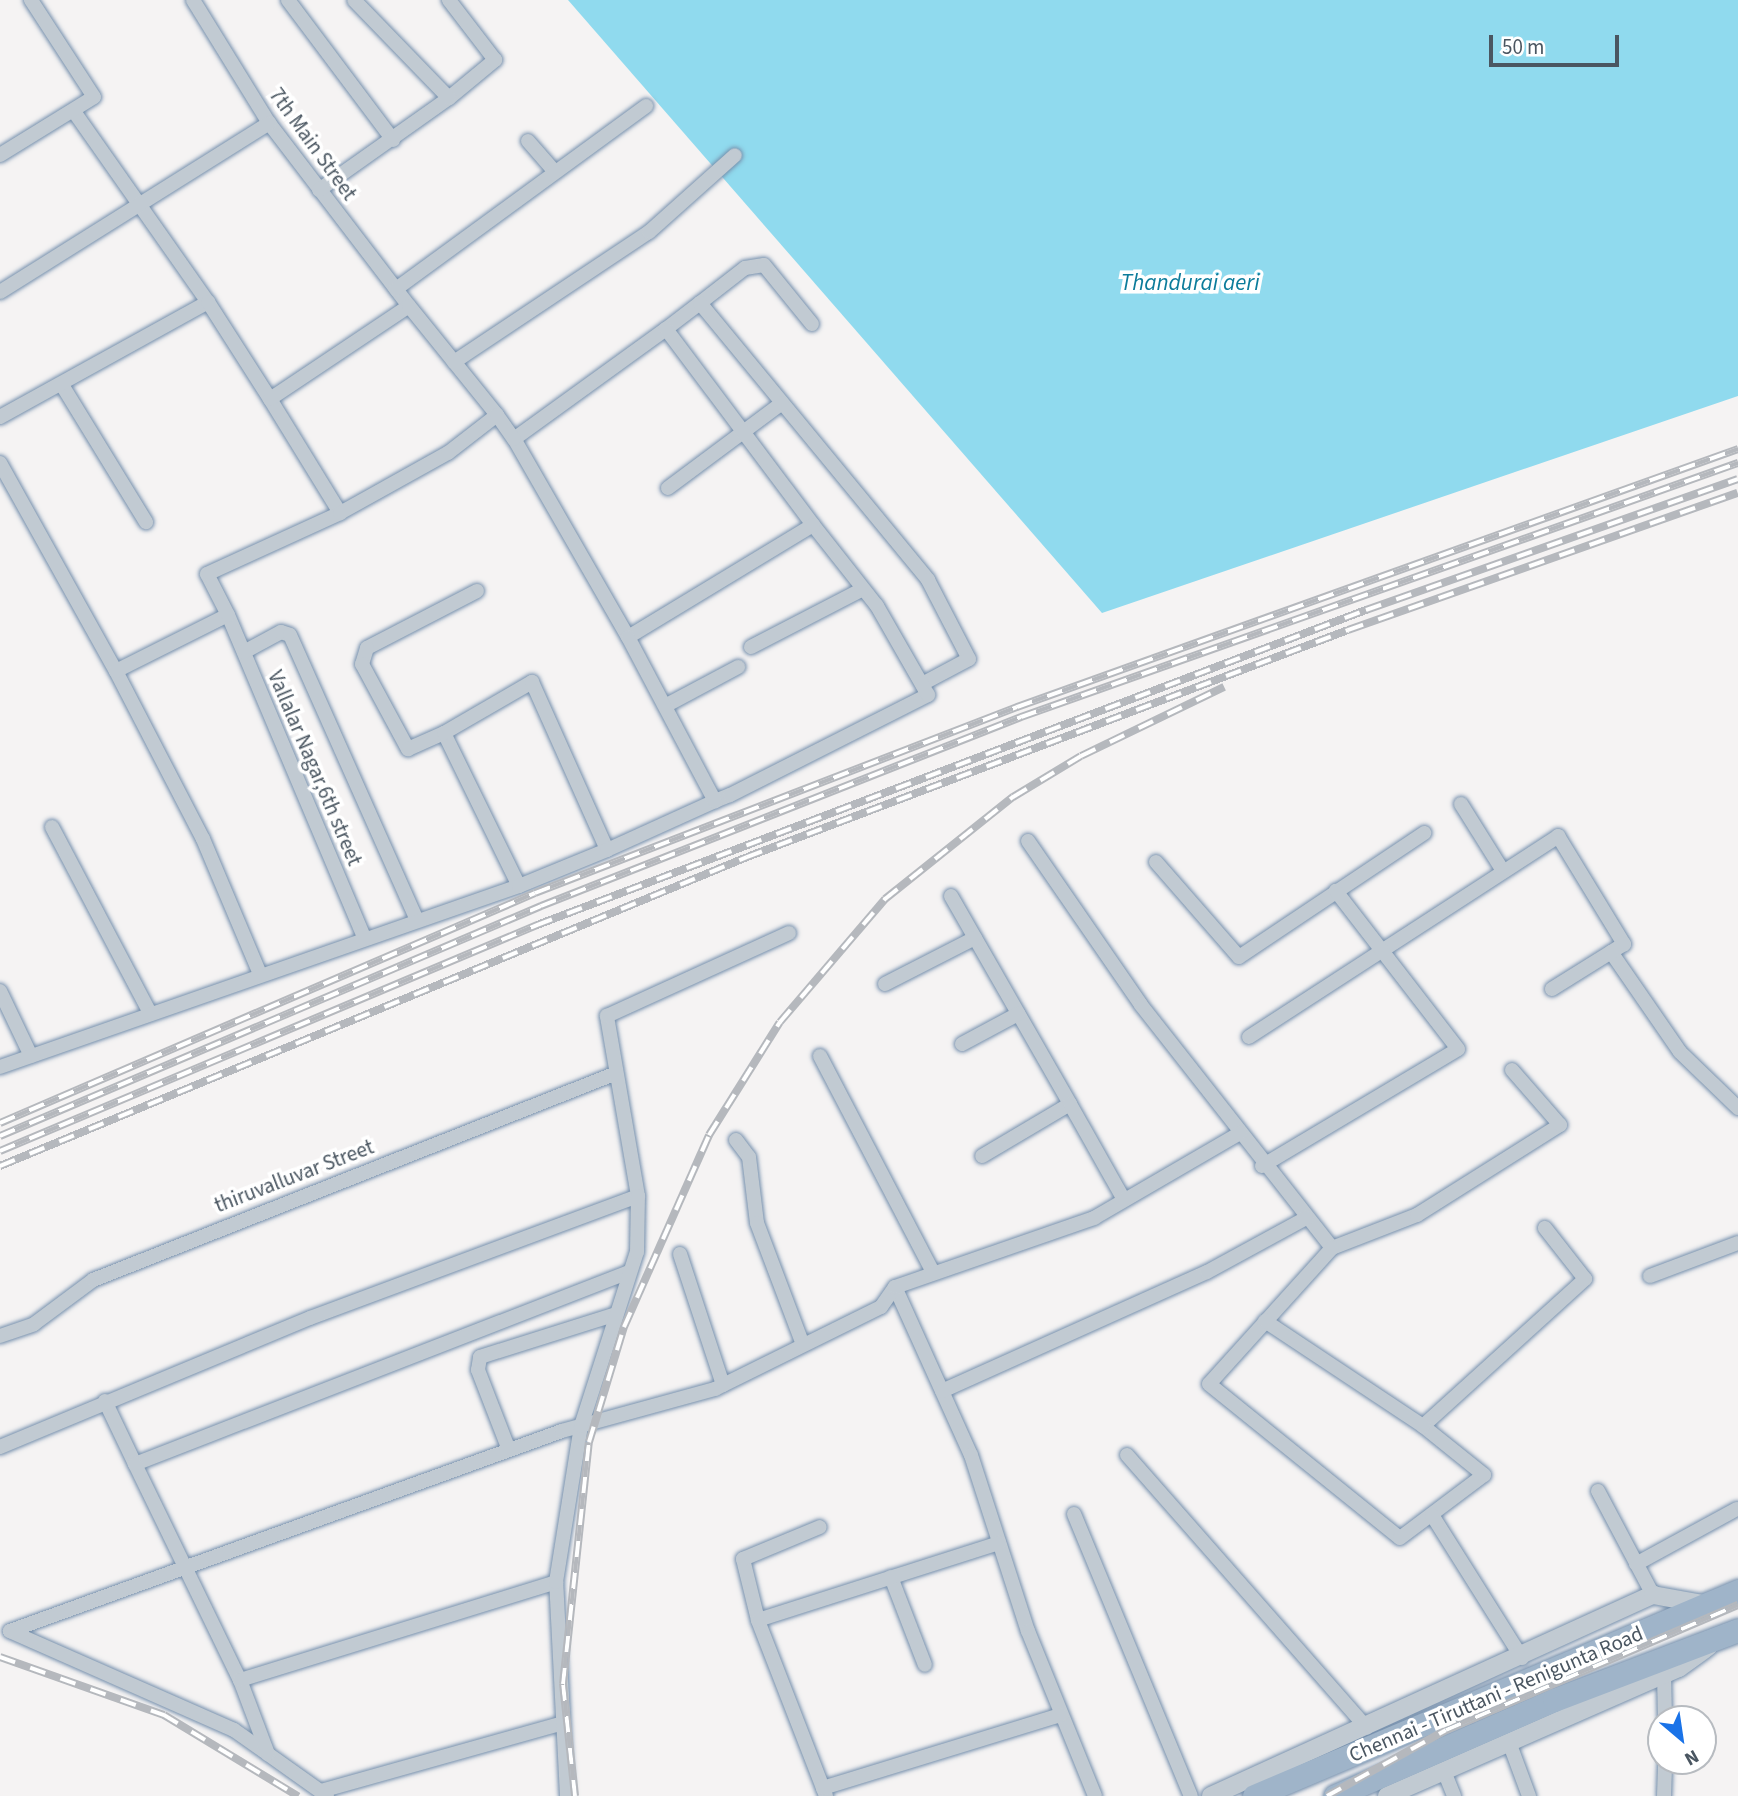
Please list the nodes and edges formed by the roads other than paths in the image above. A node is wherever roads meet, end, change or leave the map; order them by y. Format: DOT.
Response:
graph roads {
  1 [pos="31,0"];
  2 [pos="193,0"];
  3 [pos="288,0"];
  4 [pos="354,0"];
  5 [pos="449,0"];
  6 [pos="449,98"];
  7 [pos="646,106"];
  8 [pos="75,113"];
  9 [pos="269,123"];
  10 [pos="393,140"];
  11 [pos="528,141"];
  12 [pos="0,155"];
  13 [pos="735,155"];
  14 [pos="555,173"];
  15 [pos="320,190"];
  16 [pos="138,210"];
  17 [pos="396,289"];
  18 [pos="0,292"];
  19 [pos="208,302"];
  20 [pos="700,303"];
  21 [pos="409,306"];
  22 [pos="812,324"];
  23 [pos="666,329"];
  24 [pos="454,362"];
  25 [pos="62,385"];
  26 [pos="270,399"];
  27 [pos="782,403"];
  28 [pos="497,415"];
  29 [pos="0,417"];
  30 [pos="745,434"];
  31 [pos="514,439"];
  32 [pos="0,463"];
  33 [pos="668,488"];
  34 [pos="341,513"];
  35 [pos="146,522"];
  36 [pos="813,525"];
  37 [pos="861,590"];
  38 [pos="477,591"];
  39 [pos="228,615"];
  40 [pos="628,637"];
  41 [pos="751,647"];
  42 [pos="244,652"];
  43 [pos="738,667"];
  44 [pos="116,671"];
  45 [pos="922,684"];
  46 [pos="665,706"];
  47 [pos="444,733"];
  48 [pos="715,802"];
  49 [pos="1461,804"];
  50 [pos="52,827"];
  51 [pos="1424,833"];
  52 [pos="1028,841"];
  53 [pos="607,850"];
  54 [pos="1156,862"];
  55 [pos="1503,871"];
  56 [pos="519,886"];
  57 [pos="1336,891"];
  58 [pos="951,896"];
  59 [pos="417,920"];
  60 [pos="789,933"];
  61 [pos="364,937"];
  62 [pos="975,938"];
  63 [pos="1383,950"];
  64 [pos="1611,952"];
  65 [pos="260,974"];
  66 [pos="886,984"];
  67 [pos="1552,989"];
  68 [pos="0,991"];
  69 [pos="150,1013"];
  70 [pos="1018,1014"];
  71 [pos="1249,1037"];
  72 [pos="962,1044"];
  73 [pos="31,1056"];
  74 [pos="821,1056"];
  75 [pos="0,1067"];
  76 [pos="1512,1070"];
  77 [pos="614,1074"];
  78 [pos="1070,1104"];
  79 [pos="1738,1108"];
  80 [pos="1240,1132"];
  81 [pos="736,1140"];
  82 [pos="982,1156"];
  83 [pos="1262,1166"];
  84 [pos="638,1196"];
  85 [pos="1124,1200"];
  86 [pos="1306,1218"];
  87 [pos="1545,1228"];
  88 [pos="1738,1242"];
  89 [pos="1332,1248"];
  90 [pos="680,1254"];
  91 [pos="629,1272"];
  92 [pos="933,1272"];
  93 [pos="1650,1276"];
  94 [pos="895,1287"];
  95 [pos="616,1314"];
  96 [pos="1265,1321"];
  97 [pos="0,1336"];
  98 [pos="803,1345"];
  99 [pos="723,1385"];
  100 [pos="942,1391"];
  101 [pos="105,1401"];
  102 [pos="581,1426"];
  103 [pos="1423,1426"];
  104 [pos="0,1447"];
  105 [pos="509,1450"];
  106 [pos="1127,1455"];
  107 [pos="135,1464"];
  108 [pos="1598,1491"];
  109 [pos="1737,1508"];
  110 [pos="1074,1514"];
  111 [pos="1432,1515"];
  112 [pos="820,1527"];
  113 [pos="999,1543"];
  114 [pos="1636,1564"];
  115 [pos="187,1568"];
  116 [pos="891,1577"];
  117 [pos="556,1582"];
  118 [pos="1738,1591"];
  119 [pos="1653,1595"];
  120 [pos="1703,1604"];
  121 [pos="758,1620"];
  122 [pos="5,1631"];
  123 [pos="1729,1635"];
  124 [pos="1522,1658"];
  125 [pos="925,1665"];
  126 [pos="1664,1674"];
  127 [pos="240,1680"];
  128 [pos="1665,1705"];
  129 [pos="1061,1715"];
  130 [pos="561,1724"];
  131 [pos="1367,1728"];
  132 [pos="1509,1742"];
  133 [pos="268,1754"];
  134 [pos="1444,1770"];
  135 [pos="1665,1775"];
  136 [pos="825,1792"];
  137 [pos="324,1794"];
  138 [pos="567,1796"];
  139 [pos="1095,1796"];
  140 [pos="1191,1796"];
  141 [pos="1211,1796"];
  142 [pos="1254,1796"];
  143 [pos="1335,1796"];
  144 [pos="1387,1796"];
  145 [pos="1454,1796"];
  146 [pos="1529,1796"];
  147 [pos="1664,1796"];
  1 -- 8 [label="street"];
  2 -- 9 [label="street, 7th Main Street"];
  3 -- 10 [label="street"];
  4 -- 6 [label="street"];
  5 -- 6 [label="street"];
  6 -- 10 [label="street"];
  7 -- 14 [label="street"];
  8 -- 12 [label="street"];
  8 -- 16 [label="street"];
  9 -- 15 [label="street, 7th Main Street"];
  9 -- 16 [label="street"];
  10 -- 15 [label="street"];
  11 -- 14 [label="street"];
  13 -- 24 [label="street"];
  14 -- 17 [label="street"];
  15 -- 17 [label="street, 7th Main Street"];
  16 -- 18 [label="street"];
  16 -- 19 [label="street"];
  17 -- 21 [label="street, 7th Main Street"];
  19 -- 25 [label="street"];
  19 -- 26 [label="street"];
  20 -- 22 [label="street"];
  20 -- 23 [label="street"];
  20 -- 27 [label="street"];
  21 -- 24 [label="street, 7th Main Street"];
  21 -- 26 [label="street"];
  23 -- 30 [label="street"];
  23 -- 31 [label="street"];
  24 -- 28 [label="street, 7th Main Street"];
  25 -- 29 [label="street"];
  25 -- 35 [label="street"];
  26 -- 34 [label="street"];
  27 -- 30 [label="street"];
  27 -- 45 [label="street"];
  28 -- 31 [label="street, 7th Main Street"];
  28 -- 34 [label="street"];
  30 -- 33 [label="street"];
  30 -- 36 [label="street"];
  31 -- 40 [label="street, 7th Main Street"];
  32 -- 44 [label="street"];
  34 -- 39 [label="street, Vallalar Nagar,6th street"];
  36 -- 37 [label="street"];
  36 -- 40 [label="street"];
  37 -- 41 [label="street"];
  37 -- 45 [label="street"];
  38 -- 47 [label="street"];
  39 -- 42 [label="street, Vallalar Nagar,6th street"];
  39 -- 44 [label="street"];
  40 -- 46 [label="street, 7th Main Street"];
  42 -- 59 [label="street"];
  42 -- 61 [label="street, Vallalar Nagar,6th street"];
  43 -- 46 [label="street"];
  44 -- 65 [label="street"];
  45 -- 48 [label="street"];
  46 -- 48 [label="street, 7th Main Street"];
  47 -- 53 [label="street"];
  47 -- 56 [label="street"];
  48 -- 53 [label="street"];
  49 -- 55 [label="street"];
  50 -- 69 [label="street"];
  51 -- 57 [label="street"];
  52 -- 80 [label="street"];
  53 -- 56 [label="street"];
  54 -- 57 [label="street"];
  55 -- 63 [label="street"];
  55 -- 64 [label="street"];
  56 -- 59 [label="street"];
  57 -- 63 [label="street"];
  58 -- 62 [label="street"];
  59 -- 61 [label="street"];
  60 -- 77 [label="street"];
  61 -- 65 [label="street"];
  62 -- 66 [label="street"];
  62 -- 70 [label="street"];
  63 -- 71 [label="street"];
  63 -- 83 [label="street"];
  64 -- 67 [label="street"];
  64 -- 79 [label="street"];
  65 -- 69 [label="street"];
  68 -- 73 [label="street"];
  69 -- 73 [label="street"];
  70 -- 72 [label="street"];
  70 -- 78 [label="street"];
  73 -- 75 [label="street"];
  74 -- 92 [label="street"];
  76 -- 89 [label="street"];
  77 -- 84 [label="street"];
  77 -- 97 [label="street, thiruvalluvar Street"];
  78 -- 82 [label="street"];
  78 -- 85 [label="street"];
  80 -- 83 [label="street"];
  80 -- 85 [label="street"];
  81 -- 98 [label="street"];
  83 -- 86 [label="street"];
  84 -- 91 [label="street"];
  84 -- 101 [label="street"];
  85 -- 92 [label="street"];
  86 -- 89 [label="street"];
  86 -- 100 [label="street"];
  87 -- 103 [label="street"];
  88 -- 93 [label="street"];
  89 -- 96 [label="street"];
  90 -- 99 [label="street"];
  91 -- 95 [label="street"];
  91 -- 107 [label="street"];
  92 -- 94 [label="street"];
  94 -- 98 [label="street"];
  94 -- 100 [label="street"];
  95 -- 102 [label="street"];
  95 -- 105 [label="street"];
  96 -- 103 [label="street"];
  96 -- 111 [label="street"];
  98 -- 99 [label="street"];
  99 -- 102 [label="street"];
  100 -- 113 [label="street"];
  101 -- 104 [label="street"];
  101 -- 107 [label="street"];
  102 -- 105 [label="street"];
  102 -- 117 [label="street"];
  103 -- 111 [label="street"];
  105 -- 115 [label="street"];
  106 -- 131 [label="street"];
  107 -- 115 [label="street"];
  108 -- 114 [label="street"];
  109 -- 114 [label="street"];
  110 -- 140 [label="street"];
  111 -- 124 [label="street"];
  112 -- 121 [label="street"];
  113 -- 116 [label="street"];
  113 -- 129 [label="street"];
  114 -- 119 [label="street"];
  115 -- 122 [label="street"];
  115 -- 127 [label="street"];
  116 -- 121 [label="street"];
  116 -- 125 [label="street"];
  117 -- 127 [label="street"];
  117 -- 130 [label="street"];
  118 -- 120 [label="highway, Chennai - Tiruttani - Renigunta Road"];
  119 -- 120 [label="street"];
  119 -- 124 [label="street"];
  120 -- 142 [label="highway, Chennai - Tiruttani - Renigunta Road"];
  121 -- 136 [label="street"];
  122 -- 133 [label="street"];
  123 -- 126 [label="street"];
  123 -- 143 [label="highway, Chennai - Tiruttani - Renigunta Road"];
  124 -- 131 [label="street"];
  126 -- 128 [label="street"];
  126 -- 132 [label="street"];
  127 -- 133 [label="street"];
  129 -- 136 [label="street"];
  129 -- 139 [label="street"];
  130 -- 137 [label="street"];
  130 -- 138 [label="street"];
  131 -- 141 [label="street"];
  132 -- 134 [label="street"];
  132 -- 146 [label="street"];
  133 -- 137 [label="street"];
  134 -- 144 [label="street"];
  134 -- 145 [label="street"];
  135 -- 147 [label="street"];
}
